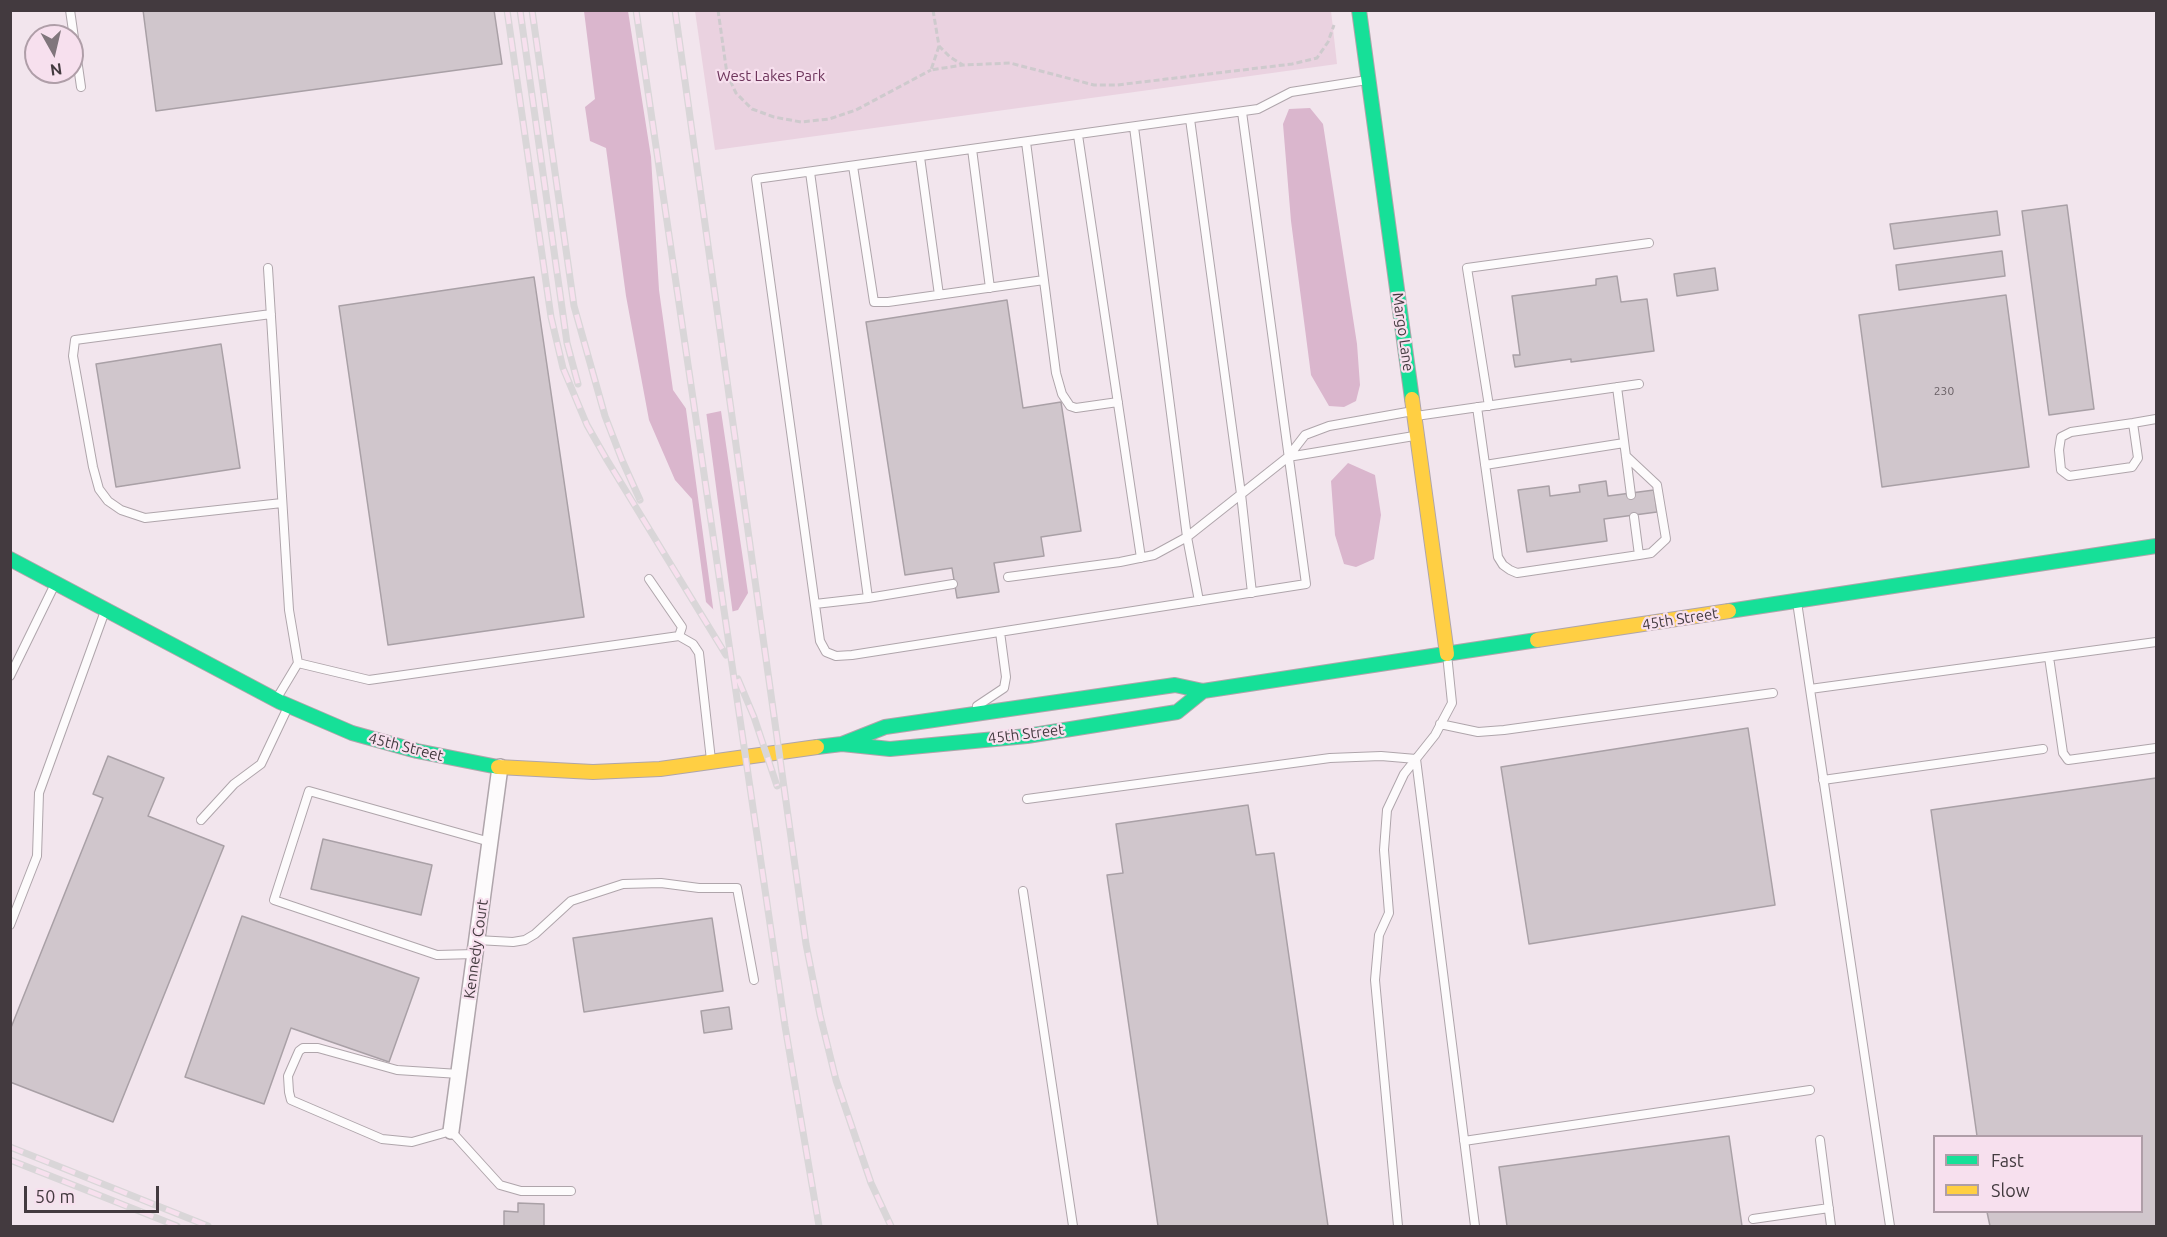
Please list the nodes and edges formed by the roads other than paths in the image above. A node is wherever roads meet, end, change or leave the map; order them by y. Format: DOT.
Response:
graph roads {
  1 [pos="70,10"];
  2 [pos="1359,10"];
  3 [pos="1369,80"];
  4 [pos="81,87"];
  5 [pos="1242,111"];
  6 [pos="1190,119"];
  7 [pos="1134,127"];
  8 [pos="1078,135"];
  9 [pos="1026,142"];
  10 [pos="972,149"];
  11 [pos="920,156"];
  12 [pos="853,166"];
  13 [pos="810,172"];
  14 [pos="1649,243"];
  15 [pos="268,268"];
  16 [pos="1044,280"];
  17 [pos="990,288"];
  18 [pos="939,295"];
  19 [pos="271,314"];
  20 [pos="1639,384"];
  21 [pos="1617,387"];
  22 [pos="1118,402"];
  23 [pos="1489,406"];
  24 [pos="1477,407"];
  25 [pos="1414,413"];
  26 [pos="2157,419"];
  27 [pos="2133,423"];
  28 [pos="1417,435"];
  29 [pos="1624,443"];
  30 [pos="1626,456"];
  31 [pos="1288,457"];
  32 [pos="1485,465"];
  33 [pos="1241,494"];
  34 [pos="1631,495"];
  35 [pos="282,503"];
  36 [pos="1634,517"];
  37 [pos="1187,537"];
  38 [pos="2157,546"];
  39 [pos="1639,555"];
  40 [pos="1140,558"];
  41 [pos="10,559"];
  42 [pos="1008,577"];
  43 [pos="649,579"];
  44 [pos="55,583"];
  45 [pos="953,584"];
  46 [pos="1252,593"];
  47 [pos="868,598"];
  48 [pos="1797,601"];
  49 [pos="1199,602"];
  50 [pos="814,604"];
  51 [pos="106,610"];
  52 [pos="1000,632"];
  53 [pos="679,636"];
  54 [pos="2157,642"];
  55 [pos="1447,654"];
  56 [pos="2049,657"];
  57 [pos="298,663"];
  58 [pos="10,676"];
  59 [pos="1810,689"];
  60 [pos="1203,691"];
  61 [pos="1773,693"];
  62 [pos="283,703"];
  63 [pos="960,716"];
  64 [pos="1440,724"];
  65 [pos="842,744"];
  66 [pos="2157,748"];
  67 [pos="2043,749"];
  68 [pos="1416,759"];
  69 [pos="711,761"];
  70 [pos="500,767"];
  71 [pos="1823,780"];
  72 [pos="1028,799"];
  73 [pos="201,820"];
  74 [pos="490,842"];
  75 [pos="1023,891"];
  76 [pos="11,922"];
  77 [pos="476,947"];
  78 [pos="754,980"];
  79 [pos="459,1074"];
  80 [pos="1810,1090"];
  81 [pos="451,1131"];
  82 [pos="1820,1140"];
  83 [pos="1464,1141"];
  84 [pos="571,1191"];
  85 [pos="1829,1208"];
  86 [pos="1753,1219"];
  87 [pos="1073,1227"];
  88 [pos="1398,1227"];
  89 [pos="1475,1227"];
  90 [pos="1831,1227"];
  91 [pos="1890,1227"];
  1 -- 4 [label="lane"];
  2 -- 3 [label="main road, Margo Lane"];
  3 -- 5 [label="lane"];
  3 -- 25 [label="main road, Margo Lane"];
  5 -- 6 [label="lane"];
  5 -- 31 [label="lane"];
  6 -- 7 [label="lane"];
  6 -- 33 [label="lane"];
  7 -- 8 [label="lane"];
  7 -- 37 [label="lane"];
  8 -- 9 [label="lane"];
  8 -- 22 [label="lane"];
  9 -- 10 [label="lane"];
  9 -- 16 [label="lane"];
  10 -- 11 [label="lane"];
  10 -- 17 [label="lane"];
  11 -- 12 [label="lane"];
  11 -- 18 [label="lane"];
  12 -- 13 [label="lane"];
  12 -- 18 [label="lane"];
  13 -- 47 [label="lane"];
  13 -- 50 [label="lane"];
  14 -- 23 [label="lane"];
  15 -- 19 [label="lane"];
  16 -- 17 [label="lane"];
  16 -- 22 [label="lane"];
  17 -- 18 [label="lane"];
  19 -- 35 [label="lane"];
  19 -- 35 [label="lane"];
  20 -- 21 [label="lane"];
  21 -- 23 [label="lane"];
  21 -- 29 [label="lane"];
  22 -- 40 [label="lane"];
  23 -- 24 [label="lane"];
  24 -- 25 [label="lane"];
  24 -- 32 [label="lane"];
  25 -- 28 [label="main road, Margo Lane"];
  25 -- 31 [label="lane"];
  26 -- 27 [label="lane"];
  27 -- 27 [label="lane"];
  28 -- 31 [label="lane"];
  28 -- 55 [label="main road, Margo Lane"];
  29 -- 30 [label="lane"];
  29 -- 32 [label="lane"];
  30 -- 34 [label="lane"];
  30 -- 39 [label="lane"];
  31 -- 33 [label="lane"];
  31 -- 46 [label="lane"];
  32 -- 39 [label="lane"];
  33 -- 37 [label="lane"];
  33 -- 46 [label="lane"];
  35 -- 57 [label="lane"];
  36 -- 39 [label="lane"];
  37 -- 40 [label="lane"];
  37 -- 49 [label="lane"];
  38 -- 48 [label="main road, 45th Street"];
  40 -- 42 [label="lane"];
  41 -- 44 [label="main road, 45th Street"];
  43 -- 53 [label="lane"];
  44 -- 51 [label="main road, 45th Street"];
  44 -- 58 [label="lane"];
  45 -- 47 [label="lane"];
  46 -- 49 [label="lane"];
  47 -- 50 [label="lane"];
  48 -- 55 [label="main road, 45th Street"];
  48 -- 59 [label="lane"];
  49 -- 52 [label="lane"];
  50 -- 52 [label="lane"];
  51 -- 62 [label="main road, 45th Street"];
  51 -- 76 [label="lane"];
  52 -- 63 [label="lane"];
  53 -- 57 [label="lane"];
  53 -- 69 [label="lane"];
  54 -- 56 [label="lane"];
  55 -- 60 [label="main road, 45th Street"];
  55 -- 64 [label="lane"];
  56 -- 59 [label="lane"];
  56 -- 66 [label="lane"];
  57 -- 62 [label="lane"];
  59 -- 71 [label="lane"];
  60 -- 63 [label="main road, 45th Street"];
  60 -- 65 [label="main road, 45th Street"];
  61 -- 64 [label="lane"];
  62 -- 70 [label="main road, 45th Street"];
  62 -- 73 [label="lane"];
  63 -- 65 [label="main road, 45th Street"];
  64 -- 68 [label="lane"];
  65 -- 69 [label="main road, 45th Street"];
  67 -- 71 [label="lane"];
  68 -- 72 [label="lane"];
  68 -- 83 [label="lane"];
  68 -- 88 [label="lane"];
  69 -- 70 [label="main road, 45th Street"];
  70 -- 74 [label="street, Kennedy Court"];
  71 -- 91 [label="lane"];
  74 -- 77 [label="street, Kennedy Court"];
  74 -- 77 [label="lane"];
  75 -- 87 [label="lane"];
  77 -- 78 [label="lane"];
  77 -- 79 [label="street, Kennedy Court"];
  79 -- 81 [label="street, Kennedy Court"];
  79 -- 81 [label="lane"];
  80 -- 83 [label="lane"];
  81 -- 84 [label="lane"];
  82 -- 85 [label="lane"];
  83 -- 89 [label="lane"];
  85 -- 86 [label="lane"];
  85 -- 90 [label="lane"];
}
